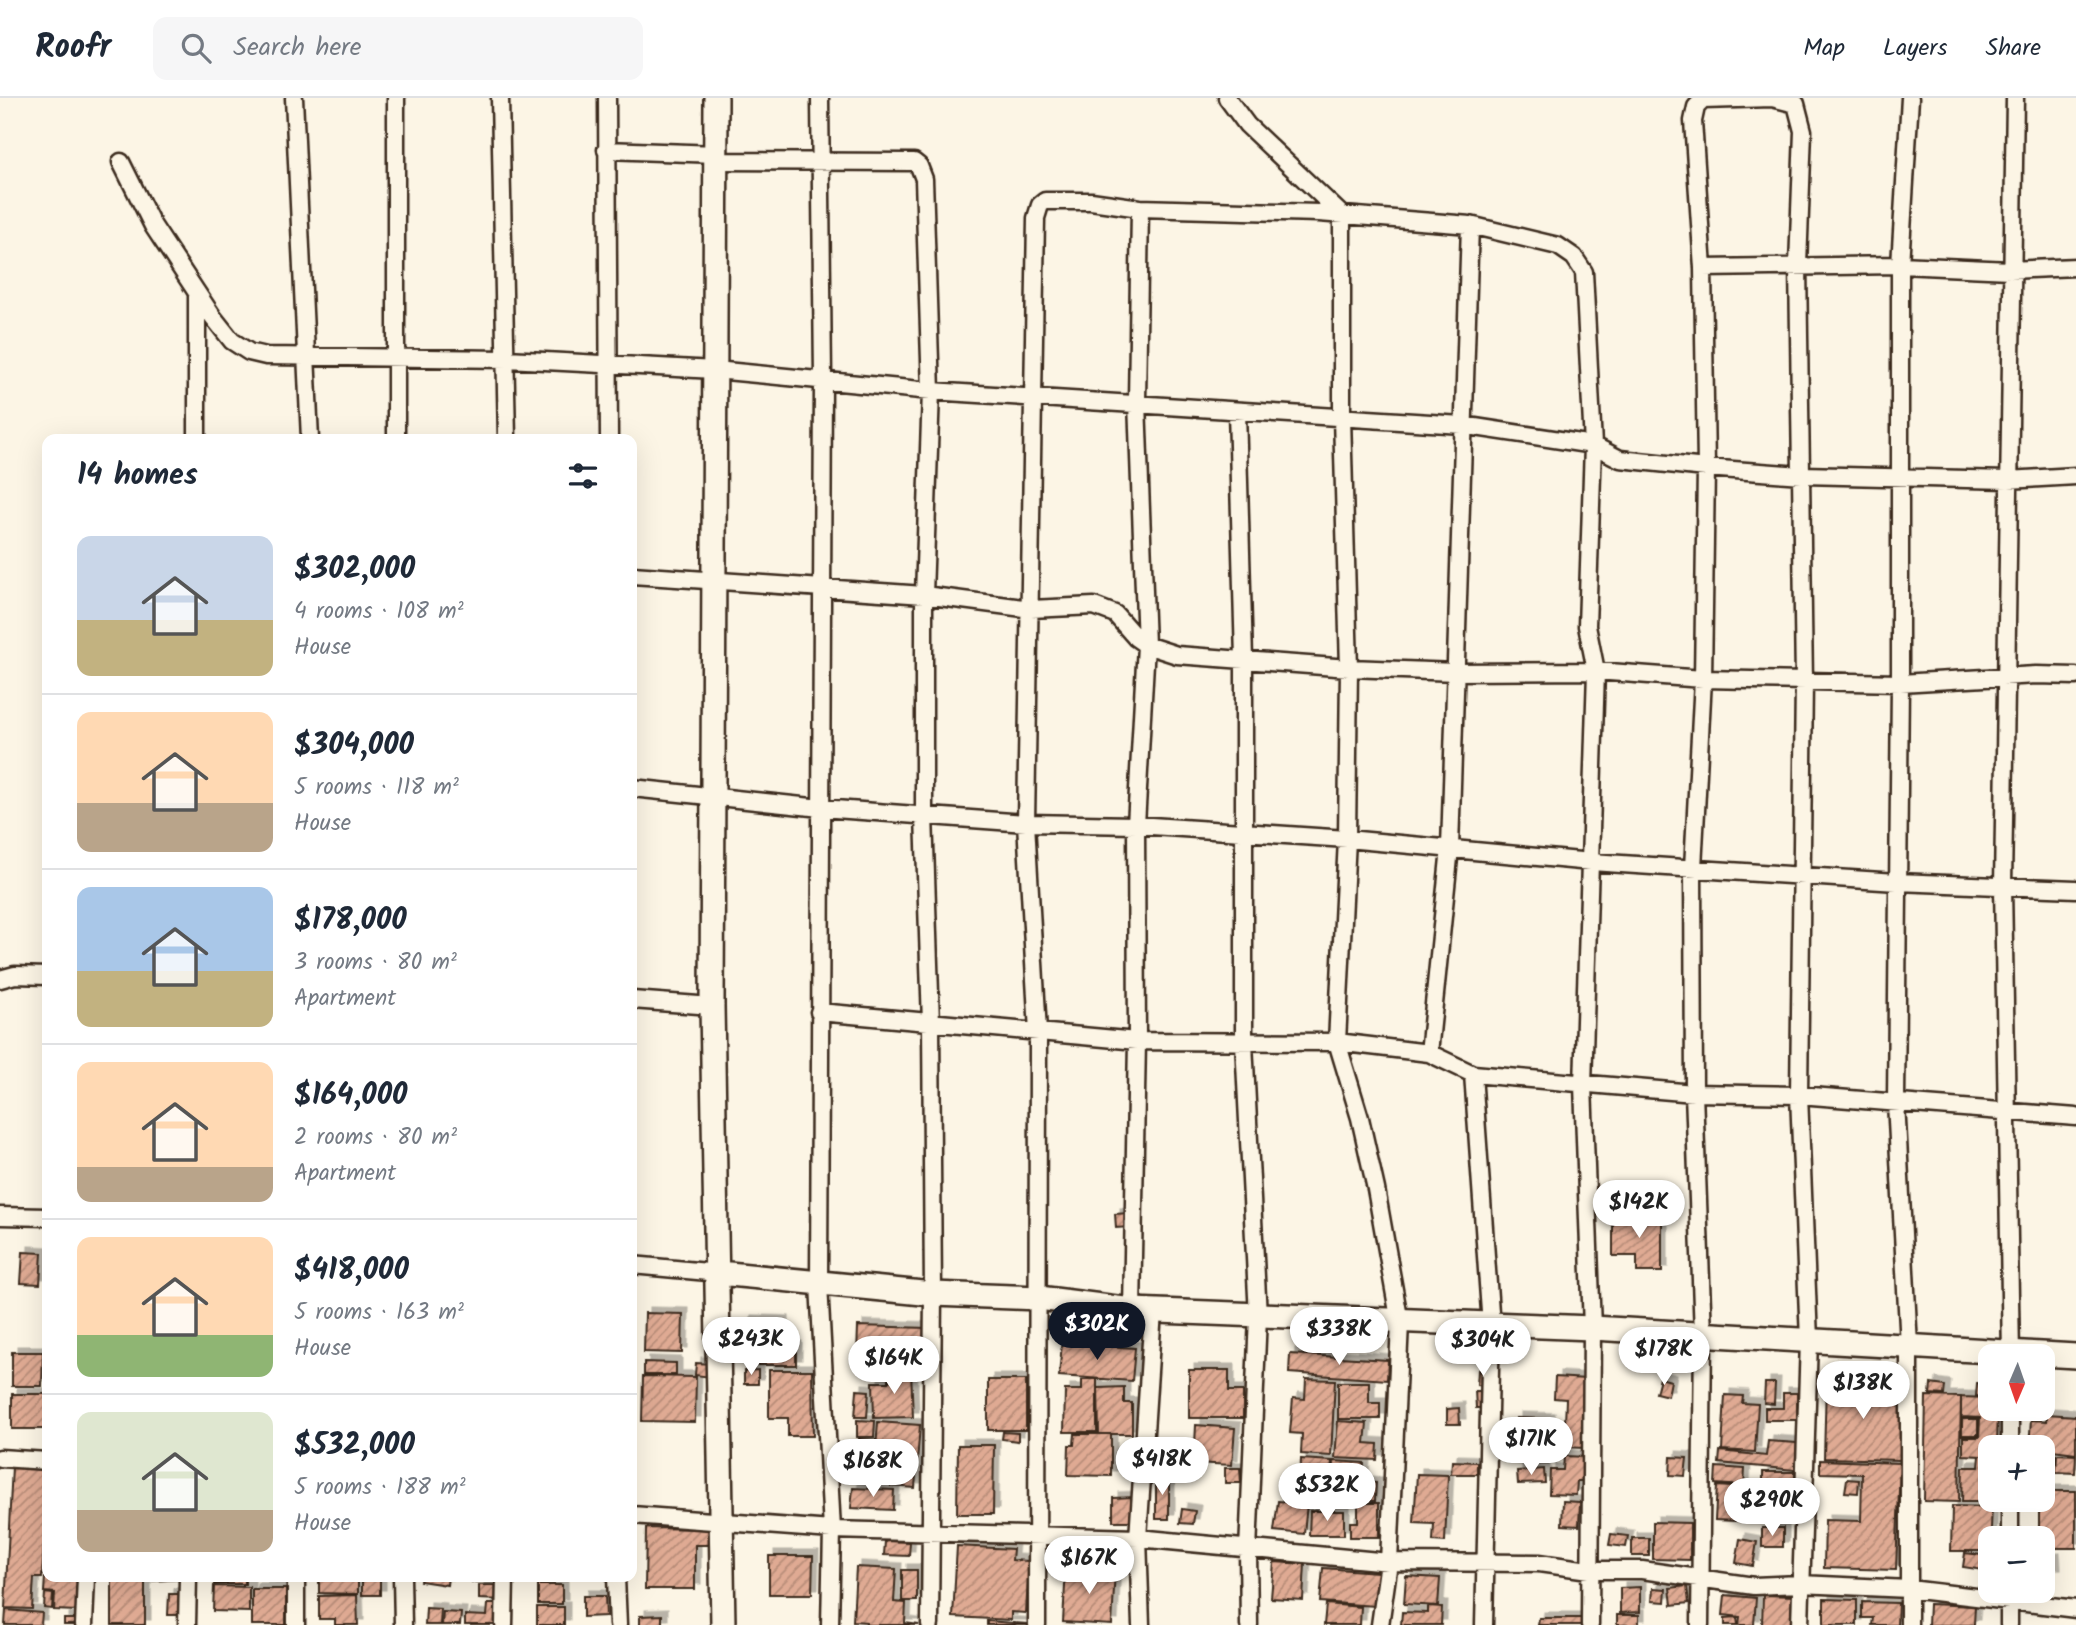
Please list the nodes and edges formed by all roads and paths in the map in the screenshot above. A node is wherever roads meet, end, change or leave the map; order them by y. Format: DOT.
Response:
graph roads {
  1 [pos="294,98"];
  2 [pos="396,98"];
  3 [pos="500,98"];
  4 [pos="607,98"];
  5 [pos="716,98"];
  6 [pos="820,98"];
  7 [pos="1227,98"];
  8 [pos="1910,98"];
  9 [pos="2015,98"];
  10 [pos="1702,99"];
  11 [pos="606,150"];
  12 [pos="717,157"];
  13 [pos="820,160"];
  14 [pos="121,162"];
  15 [pos="1140,208"];
  16 [pos="1342,215"];
  17 [pos="1470,225"];
  18 [pos="1798,265"];
  19 [pos="1900,265"];
  20 [pos="2076,267"];
  21 [pos="1703,268"];
  22 [pos="2010,270"];
  23 [pos="197,290"];
  24 [pos="307,358"];
  25 [pos="396,359"];
  26 [pos="507,359"];
  27 [pos="610,366"];
  28 [pos="715,370"];
  29 [pos="823,378"];
  30 [pos="931,391"];
  31 [pos="1034,397"];
  32 [pos="1137,402"];
  33 [pos="1237,411"];
  34 [pos="1342,416"];
  35 [pos="1462,425"];
  36 [pos="197,434"];
  37 [pos="310,434"];
  38 [pos="396,434"];
  39 [pos="507,434"];
  40 [pos="609,434"];
  41 [pos="1593,445"];
  42 [pos="1706,468"];
  43 [pos="1802,475"];
  44 [pos="1900,476"];
  45 [pos="2076,476"];
  46 [pos="2008,480"];
  47 [pos="637,575"];
  48 [pos="714,580"];
  49 [pos="821,590"];
  50 [pos="924,595"];
  51 [pos="1031,609"];
  52 [pos="1146,645"];
  53 [pos="1244,659"];
  54 [pos="1349,668"];
  55 [pos="1596,671"];
  56 [pos="1456,672"];
  57 [pos="2076,676"];
  58 [pos="1703,678"];
  59 [pos="2004,679"];
  60 [pos="1804,682"];
  61 [pos="1900,683"];
  62 [pos="637,789"];
  63 [pos="715,798"];
  64 [pos="821,808"];
  65 [pos="923,815"];
  66 [pos="1027,823"];
  67 [pos="1136,825"];
  68 [pos="1242,834"];
  69 [pos="1347,839"];
  70 [pos="1450,848"];
  71 [pos="1591,862"];
  72 [pos="1693,868"];
  73 [pos="1802,876"];
  74 [pos="1897,882"];
  75 [pos="2003,886"];
  76 [pos="2076,889"];
  77 [pos="42,976"];
  78 [pos="0,979"];
  79 [pos="637,1000"];
  80 [pos="712,1006"];
  81 [pos="819,1012"];
  82 [pos="931,1023"];
  83 [pos="1038,1032"];
  84 [pos="1137,1041"];
  85 [pos="1337,1042"];
  86 [pos="1244,1043"];
  87 [pos="1429,1053"];
  88 [pos="1473,1074"];
  89 [pos="1583,1085"];
  90 [pos="1694,1093"];
  91 [pos="1799,1095"];
  92 [pos="1896,1102"];
  93 [pos="2008,1113"];
  94 [pos="2076,1117"];
  95 [pos="0,1216"];
  96 [pos="42,1217"];
  97 [pos="637,1265"];
  98 [pos="719,1273"];
  99 [pos="819,1284"];
  100 [pos="933,1294"];
  101 [pos="1039,1298"];
  102 [pos="1142,1310"];
  103 [pos="1258,1316"];
  104 [pos="1400,1323"];
  105 [pos="1491,1326"];
  106 [pos="1592,1328"];
  107 [pos="1703,1334"];
  108 [pos="1810,1340"];
  109 [pos="2011,1344"];
  110 [pos="1909,1346"];
  111 [pos="1978,1351"];
  112 [pos="2055,1355"];
  113 [pos="2076,1356"];
  114 [pos="0,1458"];
  115 [pos="42,1461"];
  116 [pos="637,1515"];
  117 [pos="721,1522"];
  118 [pos="832,1530"];
  119 [pos="931,1534"];
  120 [pos="1037,1536"];
  121 [pos="1138,1538"];
  122 [pos="1248,1551"];
  123 [pos="1389,1562"];
  124 [pos="1483,1563"];
  125 [pos="1589,1570"];
  126 [pos="1700,1578"];
  127 [pos="86,1582"];
  128 [pos="188,1582"];
  129 [pos="296,1582"];
  130 [pos="402,1582"];
  131 [pos="505,1582"];
  132 [pos="616,1582"];
  133 [pos="1800,1584"];
  134 [pos="1909,1589"];
  135 [pos="1978,1594"];
  136 [pos="2009,1603"];
  137 [pos="2045,1603"];
  138 [pos="2076,1609"];
  139 [pos="84,1625"];
  140 [pos="187,1625"];
  141 [pos="296,1625"];
  142 [pos="403,1625"];
  143 [pos="504,1625"];
  144 [pos="618,1625"];
  145 [pos="723,1625"];
  146 [pos="830,1625"];
  147 [pos="930,1625"];
  148 [pos="1037,1625"];
  149 [pos="1141,1625"];
  150 [pos="1249,1625"];
  151 [pos="1380,1625"];
  152 [pos="1484,1625"];
  153 [pos="1590,1625"];
  154 [pos="1700,1625"];
  155 [pos="1800,1625"];
  156 [pos="1909,1625"];
  157 [pos="2009,1625"];
  1 -- 24 [label="street"];
  2 -- 25 [label="street"];
  3 -- 26 [label="street"];
  4 -- 11 [label="street"];
  5 -- 12 [label="street"];
  6 -- 13 [label="street"];
  7 -- 16 [label="street"];
  8 -- 19 [label="street"];
  9 -- 22 [label="street"];
  10 -- 18 [label="street"];
  10 -- 21 [label="street"];
  11 -- 12 [label="street"];
  11 -- 27 [label="street"];
  12 -- 13 [label="street"];
  12 -- 28 [label="street"];
  13 -- 29 [label="street"];
  13 -- 30 [label="street"];
  14 -- 23 [label="street"];
  15 -- 16 [label="street"];
  15 -- 31 [label="street"];
  15 -- 32 [label="street"];
  16 -- 17 [label="street"];
  16 -- 34 [label="street"];
  17 -- 35 [label="street"];
  17 -- 41 [label="street"];
  18 -- 19 [label="street"];
  18 -- 21 [label="street"];
  18 -- 43 [label="street"];
  19 -- 22 [label="street"];
  19 -- 44 [label="street"];
  20 -- 22 [label="street"];
  21 -- 42 [label="street"];
  22 -- 46 [label="street"];
  23 -- 24 [label="street"];
  23 -- 36 [label="street"];
  24 -- 25 [label="street"];
  24 -- 37 [label="street"];
  25 -- 26 [label="street"];
  25 -- 38 [label="street"];
  26 -- 27 [label="street"];
  26 -- 39 [label="street"];
  27 -- 28 [label="street"];
  27 -- 40 [label="street"];
  28 -- 29 [label="street"];
  28 -- 48 [label="street"];
  29 -- 30 [label="street"];
  29 -- 49 [label="street"];
  30 -- 31 [label="street"];
  30 -- 50 [label="street"];
  31 -- 32 [label="street"];
  31 -- 51 [label="street"];
  32 -- 33 [label="street"];
  32 -- 52 [label="street"];
  33 -- 34 [label="street"];
  33 -- 53 [label="street"];
  34 -- 35 [label="street"];
  34 -- 54 [label="street"];
  35 -- 41 [label="street"];
  35 -- 56 [label="street"];
  41 -- 42 [label="street"];
  41 -- 55 [label="street"];
  42 -- 43 [label="street"];
  42 -- 58 [label="street"];
  43 -- 44 [label="street"];
  43 -- 60 [label="street"];
  44 -- 46 [label="street"];
  44 -- 61 [label="street"];
  45 -- 46 [label="street"];
  46 -- 59 [label="street"];
  47 -- 48 [label="street"];
  48 -- 49 [label="street"];
  48 -- 63 [label="street"];
  49 -- 50 [label="street"];
  49 -- 64 [label="street"];
  50 -- 51 [label="street"];
  50 -- 65 [label="street"];
  51 -- 52 [label="street"];
  51 -- 66 [label="street"];
  52 -- 53 [label="street"];
  52 -- 67 [label="street"];
  53 -- 54 [label="street"];
  53 -- 68 [label="street"];
  54 -- 56 [label="street"];
  54 -- 69 [label="street"];
  55 -- 56 [label="street"];
  55 -- 58 [label="street"];
  55 -- 71 [label="street"];
  56 -- 70 [label="street"];
  57 -- 59 [label="street"];
  58 -- 60 [label="street"];
  58 -- 72 [label="street"];
  59 -- 61 [label="street"];
  59 -- 75 [label="street"];
  60 -- 61 [label="street"];
  60 -- 73 [label="street"];
  61 -- 74 [label="street"];
  62 -- 63 [label="street"];
  63 -- 64 [label="street"];
  63 -- 80 [label="street"];
  64 -- 65 [label="street"];
  64 -- 81 [label="street"];
  65 -- 66 [label="street"];
  65 -- 82 [label="street"];
  66 -- 67 [label="street"];
  66 -- 83 [label="street"];
  67 -- 68 [label="street"];
  67 -- 84 [label="street"];
  68 -- 69 [label="street"];
  68 -- 86 [label="street"];
  69 -- 70 [label="street"];
  69 -- 85 [label="street"];
  70 -- 71 [label="street"];
  70 -- 87 [label="street"];
  71 -- 72 [label="street"];
  71 -- 89 [label="street"];
  72 -- 73 [label="street"];
  72 -- 90 [label="street"];
  73 -- 74 [label="street"];
  73 -- 91 [label="street"];
  74 -- 75 [label="street"];
  74 -- 92 [label="street"];
  75 -- 76 [label="street"];
  75 -- 93 [label="street"];
  77 -- 78 [label="street"];
  79 -- 80 [label="street"];
  80 -- 98 [label="street"];
  81 -- 82 [label="street"];
  81 -- 99 [label="street"];
  82 -- 83 [label="street"];
  82 -- 100 [label="street"];
  83 -- 84 [label="street"];
  83 -- 101 [label="street"];
  84 -- 86 [label="street"];
  84 -- 102 [label="street"];
  85 -- 86 [label="street"];
  85 -- 87 [label="street"];
  85 -- 104 [label="street"];
  86 -- 103 [label="street"];
  87 -- 88 [label="street"];
  88 -- 89 [label="street"];
  88 -- 105 [label="street"];
  89 -- 90 [label="street"];
  89 -- 106 [label="street"];
  90 -- 91 [label="street"];
  90 -- 107 [label="street"];
  91 -- 92 [label="street"];
  91 -- 108 [label="street"];
  92 -- 93 [label="street"];
  92 -- 110 [label="street"];
  93 -- 94 [label="street"];
  93 -- 109 [label="street"];
  95 -- 96 [label="street"];
  97 -- 98 [label="street"];
  98 -- 99 [label="street"];
  98 -- 117 [label="street"];
  99 -- 100 [label="street"];
  99 -- 118 [label="street"];
  100 -- 101 [label="street"];
  100 -- 119 [label="street"];
  101 -- 102 [label="street"];
  101 -- 120 [label="street"];
  102 -- 103 [label="street"];
  102 -- 121 [label="street"];
  103 -- 104 [label="street"];
  103 -- 122 [label="street"];
  104 -- 105 [label="street"];
  104 -- 123 [label="street"];
  105 -- 106 [label="street"];
  105 -- 124 [label="street"];
  106 -- 107 [label="street"];
  106 -- 125 [label="street"];
  107 -- 108 [label="street"];
  107 -- 126 [label="street"];
  108 -- 110 [label="street"];
  108 -- 133 [label="street"];
  110 -- 111 [label="street"];
  110 -- 134 [label="street"];
  112 -- 113 [label="street"];
  114 -- 115 [label="street"];
  116 -- 117 [label="street"];
  117 -- 118 [label="street"];
  117 -- 145 [label="street"];
  118 -- 119 [label="street"];
  118 -- 146 [label="street"];
  119 -- 120 [label="street"];
  119 -- 147 [label="street"];
  120 -- 121 [label="street"];
  120 -- 148 [label="street"];
  121 -- 122 [label="street"];
  121 -- 149 [label="street"];
  122 -- 123 [label="street"];
  122 -- 150 [label="street"];
  123 -- 124 [label="street"];
  123 -- 151 [label="street"];
  124 -- 125 [label="street"];
  124 -- 152 [label="street"];
  125 -- 126 [label="street"];
  125 -- 153 [label="street"];
  126 -- 133 [label="street"];
  126 -- 154 [label="street"];
  127 -- 139 [label="street"];
  128 -- 140 [label="street"];
  129 -- 141 [label="street"];
  130 -- 142 [label="street"];
  131 -- 143 [label="street"];
  132 -- 144 [label="street"];
  133 -- 134 [label="street"];
  133 -- 155 [label="street"];
  134 -- 135 [label="street"];
  134 -- 156 [label="street"];
  136 -- 157 [label="street"];
  137 -- 138 [label="street"];
}
